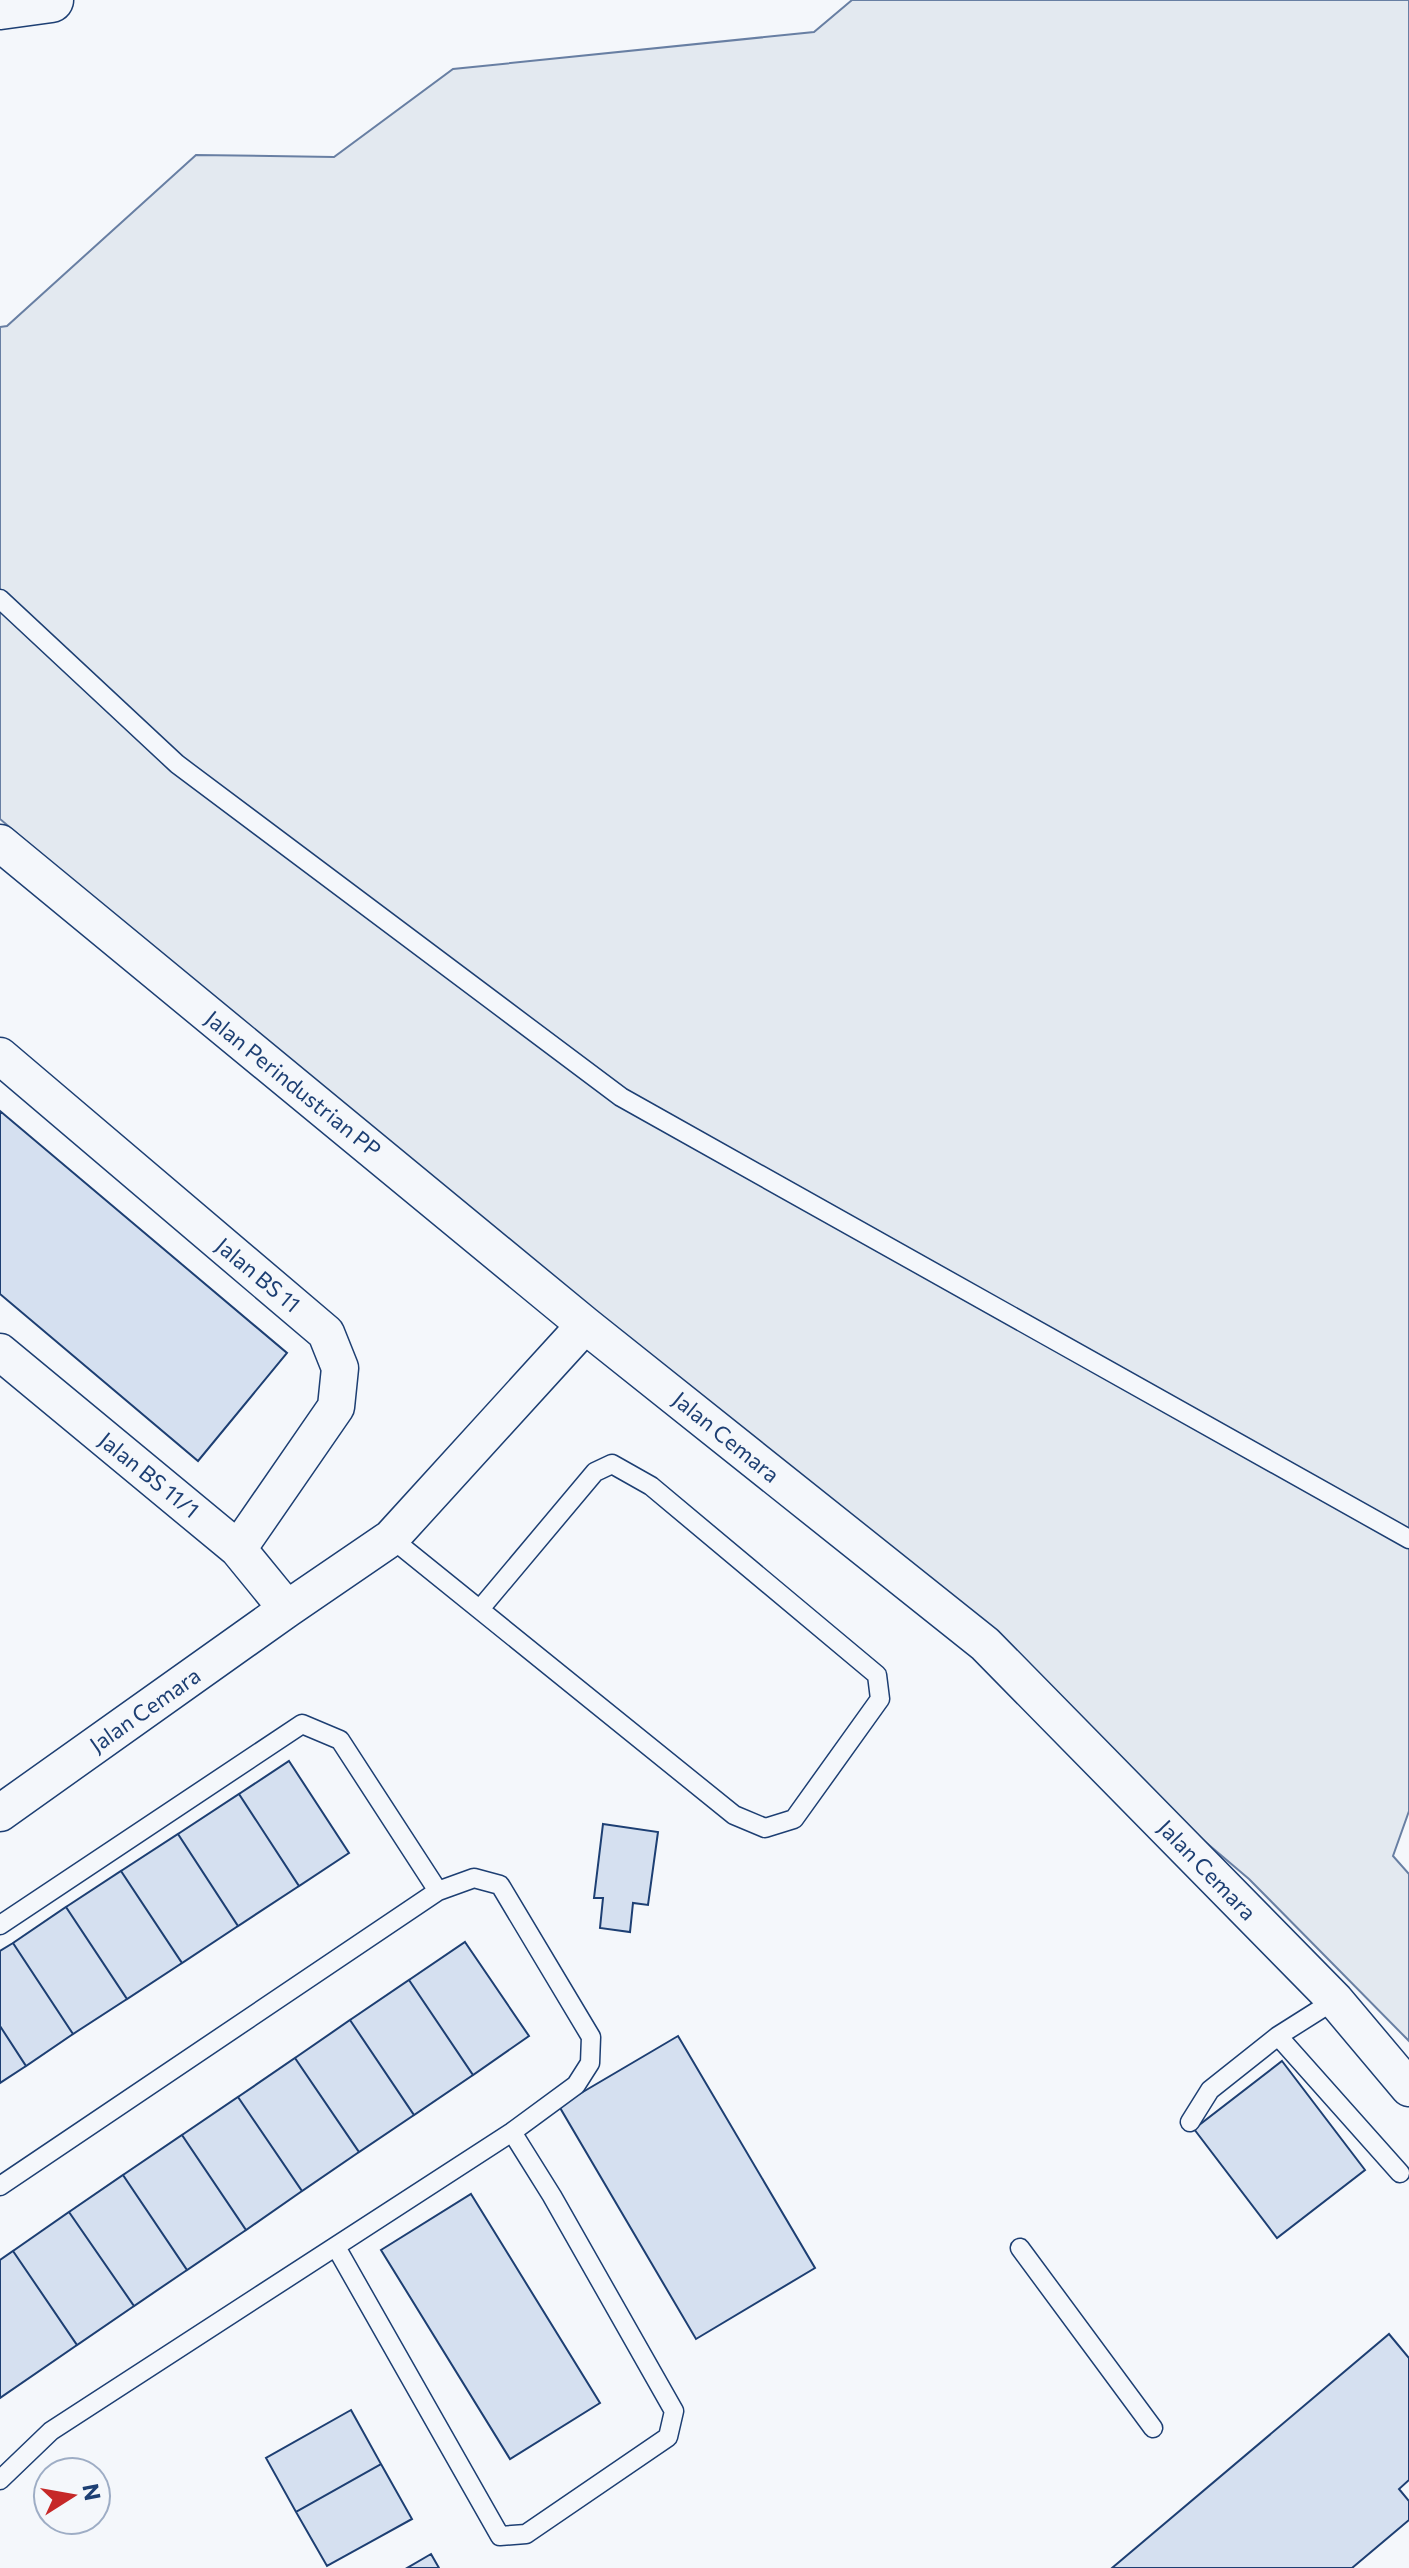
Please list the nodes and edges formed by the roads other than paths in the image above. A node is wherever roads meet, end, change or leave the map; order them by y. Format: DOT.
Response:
graph roads {
  1 [pos="51,0"];
  2 [pos="0,7"];
  3 [pos="0,599"];
  4 [pos="0,843"];
  5 [pos="0,1056"];
  6 [pos="585,1325"];
  7 [pos="0,1352"];
  8 [pos="391,1538"];
  9 [pos="1409,1539"];
  10 [pos="238,1549"];
  11 [pos="287,1609"];
  12 [pos="480,1609"];
  13 [pos="0,1813"];
  14 [pos="438,1891"];
  15 [pos="3,1917"];
  16 [pos="1335,2000"];
  17 [pos="1278,2036"];
  18 [pos="1409,2088"];
  19 [pos="1190,2122"];
  20 [pos="512,2132"];
  21 [pos="1400,2173"];
  22 [pos="0,2186"];
  23 [pos="336,2247"];
  24 [pos="1020,2248"];
  25 [pos="1153,2428"];
  26 [pos="0,2480"];
  1 -- 2 [label="highway"];
  3 -- 9 [label="lane"];
  4 -- 6 [label="street, Jalan Perindustrian PP"];
  5 -- 10 [label="street, Jalan BS 11"];
  6 -- 8 [label="street, Jalan Cemara"];
  6 -- 16 [label="street, Jalan Cemara"];
  7 -- 10 [label="street, Jalan BS 11/1"];
  8 -- 11 [label="street, Jalan Cemara"];
  8 -- 12 [label="lane"];
  10 -- 11 [label="street, Jalan BS 11/1"];
  11 -- 13 [label="street, Jalan Cemara"];
  12 -- 12 [label="lane"];
  14 -- 15 [label="lane"];
  14 -- 20 [label="lane"];
  14 -- 22 [label="lane"];
  16 -- 17 [label="lane"];
  16 -- 18 [label="street, Jalan Cemara"];
  17 -- 19 [label="lane"];
  17 -- 21 [label="lane"];
  20 -- 23 [label="lane"];
  20 -- 23 [label="lane"];
  23 -- 26 [label="lane"];
  24 -- 25 [label="lane"];
}
